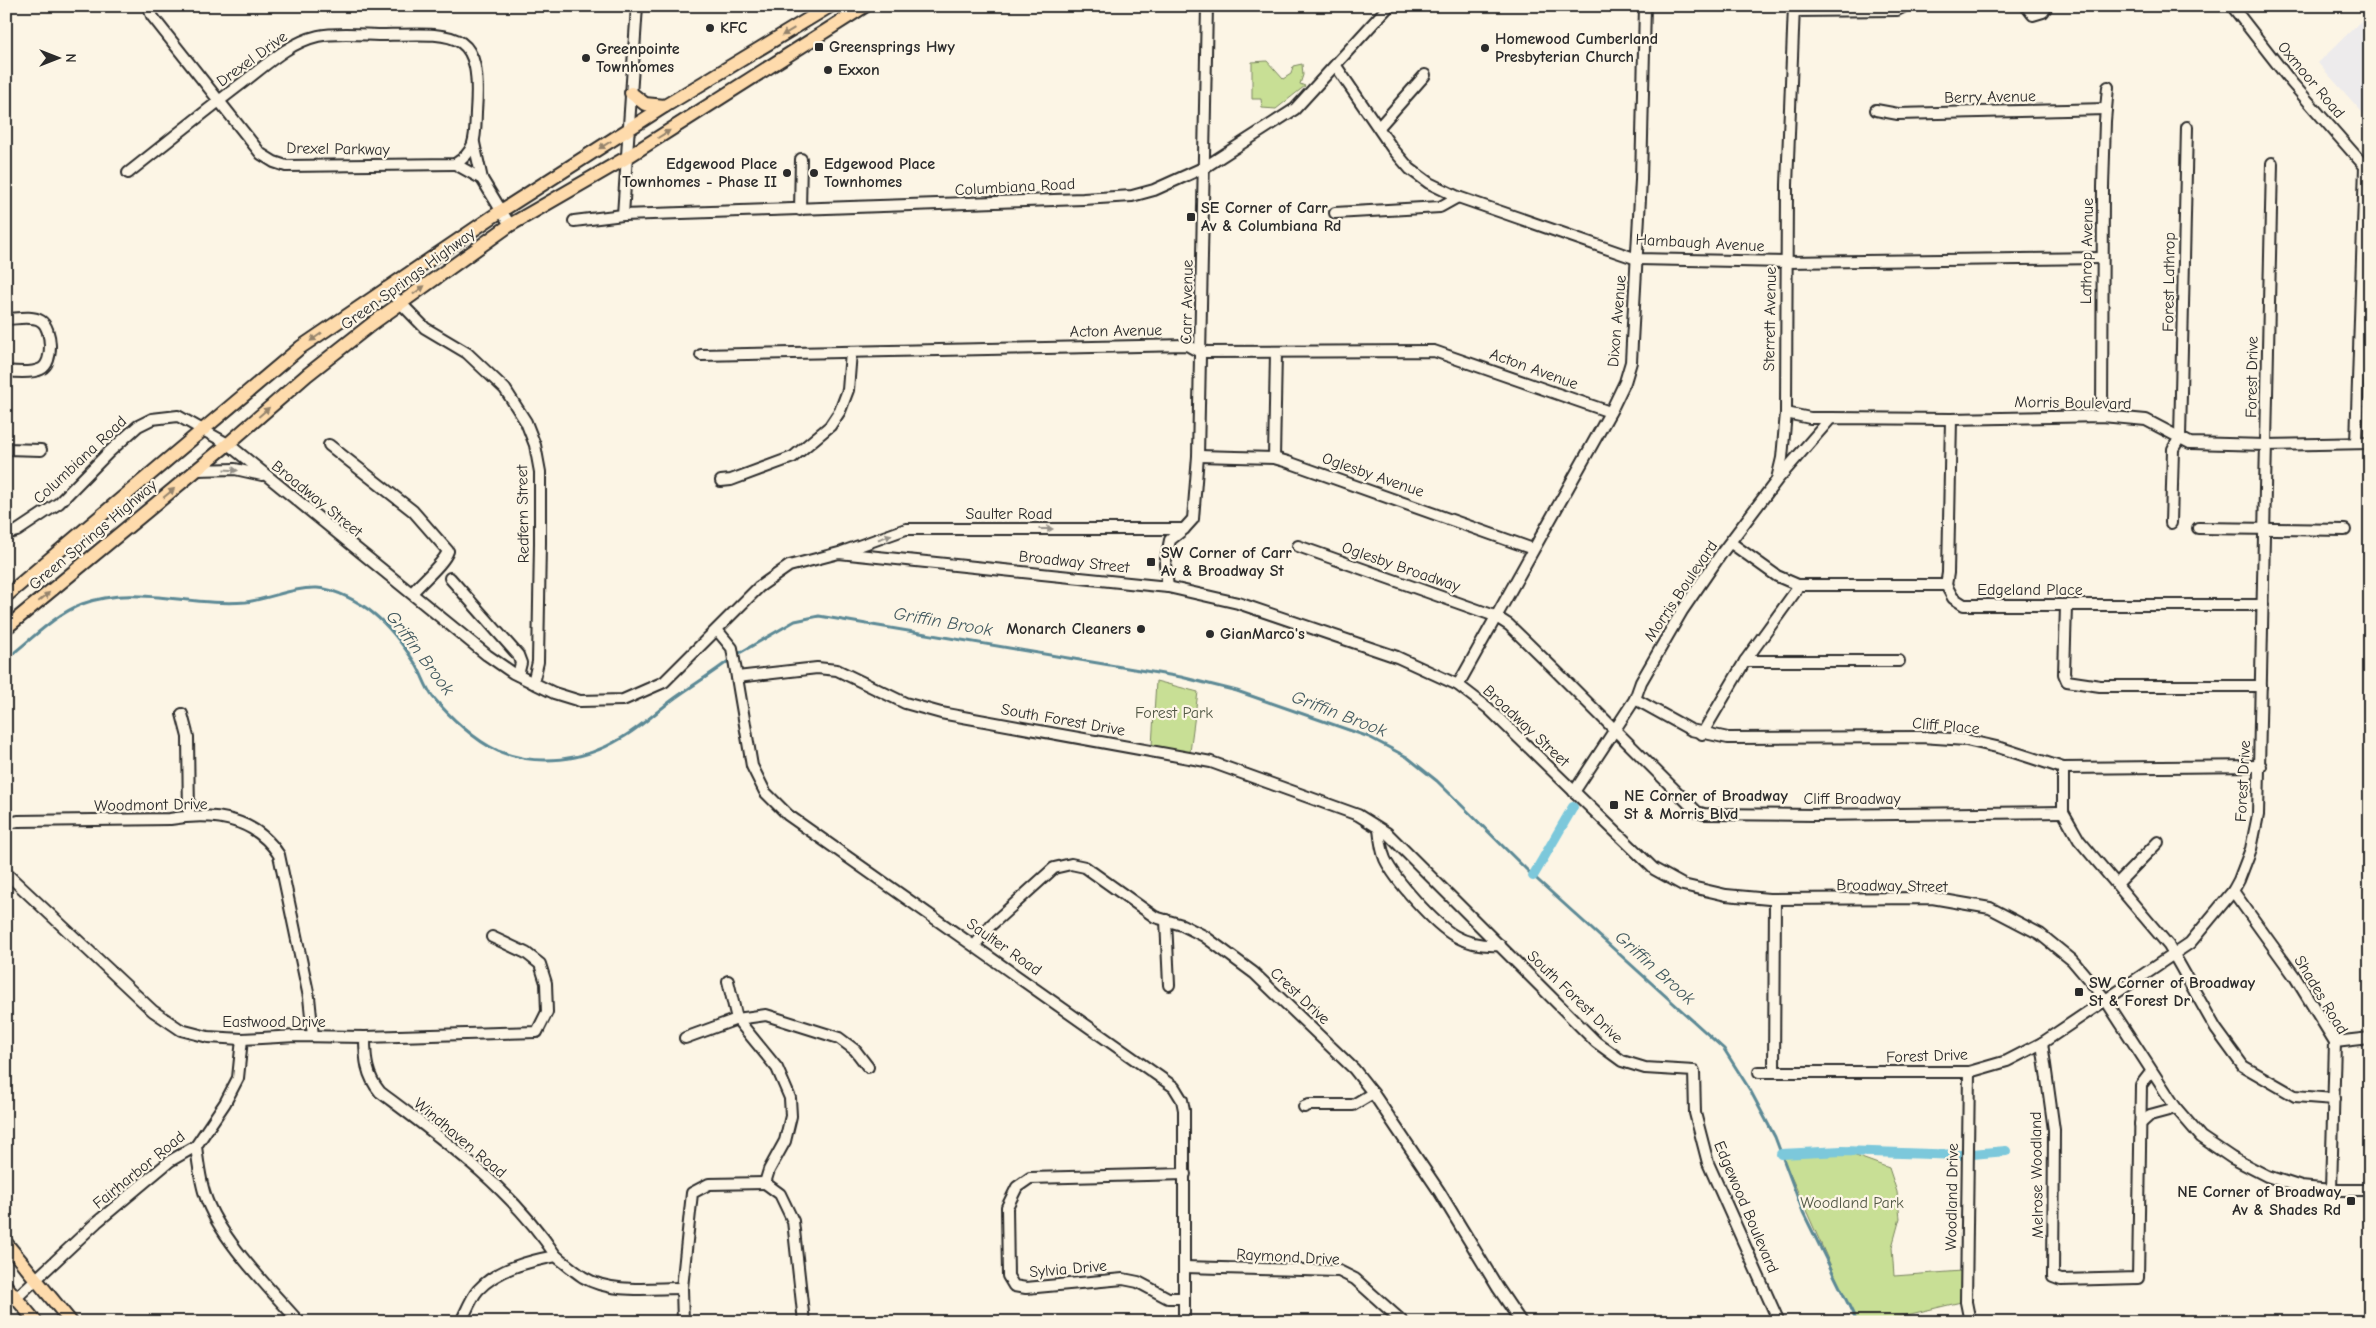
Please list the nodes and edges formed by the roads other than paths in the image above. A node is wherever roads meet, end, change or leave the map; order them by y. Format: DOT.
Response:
graph roads {
  1 [pos="148,6"];
  2 [pos="638,6"];
  3 [pos="830,6"];
  4 [pos="865,6"];
  5 [pos="1207,6"];
  6 [pos="1389,6"];
  7 [pos="1645,6"];
  8 [pos="1905,6"];
  9 [pos="2026,6"];
  10 [pos="2047,6"];
  11 [pos="2232,6"];
  12 [pos="1794,8"];
  13 [pos="1861,9"];
  14 [pos="1336,66"];
  15 [pos="1425,75"];
  16 [pos="2108,88"];
  17 [pos="631,93"];
  18 [pos="218,102"];
  19 [pos="665,106"];
  20 [pos="2106,109"];
  21 [pos="1876,110"];
  22 [pos="1379,127"];
  23 [pos="2188,127"];
  24 [pos="628,130"];
  25 [pos="474,143"];
  26 [pos="466,158"];
  27 [pos="626,158"];
  28 [pos="800,159"];
  29 [pos="2272,163"];
  30 [pos="455,164"];
  31 [pos="1205,167"];
  32 [pos="2367,168"];
  33 [pos="128,173"];
  34 [pos="482,179"];
  35 [pos="1458,197"];
  36 [pos="800,210"];
  37 [pos="501,211"];
  38 [pos="1335,213"];
  39 [pos="623,215"];
  40 [pos="574,221"];
  41 [pos="510,225"];
  42 [pos="1637,258"];
  43 [pos="2102,258"];
  44 [pos="1786,262"];
  45 [pos="386,288"];
  46 [pos="401,303"];
  47 [pos="6,319"];
  48 [pos="851,352"];
  49 [pos="1200,352"];
  50 [pos="1276,352"];
  51 [pos="701,354"];
  52 [pos="6,371"];
  53 [pos="1610,412"];
  54 [pos="1786,413"];
  55 [pos="2102,416"];
  56 [pos="1831,418"];
  57 [pos="1951,419"];
  58 [pos="202,430"];
  59 [pos="2180,437"];
  60 [pos="2356,443"];
  61 [pos="2370,443"];
  62 [pos="228,444"];
  63 [pos="329,445"];
  64 [pos="2266,445"];
  65 [pos="6,449"];
  66 [pos="41,450"];
  67 [pos="1198,456"];
  68 [pos="1274,458"];
  69 [pos="197,470"];
  70 [pos="264,476"];
  71 [pos="1777,480"];
  72 [pos="721,481"];
  73 [pos="2171,523"];
  74 [pos="2198,528"];
  75 [pos="1184,530"];
  76 [pos="2264,530"];
  77 [pos="2345,530"];
  78 [pos="6,534"];
  79 [pos="1731,543"];
  80 [pos="1298,546"];
  81 [pos="1533,548"];
  82 [pos="839,553"];
  83 [pos="450,578"];
  84 [pos="1798,585"];
  85 [pos="1946,585"];
  86 [pos="1168,587"];
  87 [pos="412,593"];
  88 [pos="6,596"];
  89 [pos="2263,605"];
  90 [pos="2066,606"];
  91 [pos="1495,616"];
  92 [pos="6,628"];
  93 [pos="717,630"];
  94 [pos="1745,661"];
  95 [pos="1899,661"];
  96 [pos="736,672"];
  97 [pos="518,675"];
  98 [pos="533,683"];
  99 [pos="1458,685"];
  100 [pos="2261,686"];
  101 [pos="1635,699"];
  102 [pos="182,714"];
  103 [pos="1615,730"];
  104 [pos="1702,734"];
  105 [pos="2261,766"];
  106 [pos="2063,768"];
  107 [pos="1574,792"];
  108 [pos="2063,812"];
  109 [pos="189,816"];
  110 [pos="6,824"];
  111 [pos="1379,829"];
  112 [pos="2158,842"];
  113 [pos="6,874"];
  114 [pos="2117,884"];
  115 [pos="2233,891"];
  116 [pos="1774,899"];
  117 [pos="1166,920"];
  118 [pos="492,937"];
  119 [pos="975,945"];
  120 [pos="1500,945"];
  121 [pos="2174,956"];
  122 [pos="728,981"];
  123 [pos="1169,985"];
  124 [pos="2105,999"];
  125 [pos="738,1019"];
  126 [pos="313,1036"];
  127 [pos="365,1037"];
  128 [pos="685,1038"];
  129 [pos="2370,1038"];
  130 [pos="242,1039"];
  131 [pos="2335,1042"];
  132 [pos="2042,1043"];
  133 [pos="868,1067"];
  134 [pos="1694,1072"];
  135 [pos="1759,1072"];
  136 [pos="1774,1072"];
  137 [pos="1969,1072"];
  138 [pos="2151,1072"];
  139 [pos="1373,1093"];
  140 [pos="2334,1099"];
  141 [pos="1304,1107"];
  142 [pos="2176,1108"];
  143 [pos="2140,1124"];
  144 [pos="196,1146"];
  145 [pos="1185,1174"];
  146 [pos="765,1184"];
  147 [pos="2331,1190"];
  148 [pos="2370,1190"];
  149 [pos="6,1243"];
  150 [pos="556,1256"];
  151 [pos="1184,1267"];
  152 [pos="36,1280"];
  153 [pos="6,1286"];
  154 [pos="682,1288"];
  155 [pos="16,1298"];
  156 [pos="1184,1298"];
  157 [pos="36,1322"];
  158 [pos="71,1322"];
  159 [pos="299,1322"];
  160 [pos="461,1322"];
  161 [pos="683,1322"];
  162 [pos="804,1322"];
  163 [pos="1184,1322"];
  164 [pos="1403,1322"];
  165 [pos="1521,1322"];
  166 [pos="1779,1322"];
  167 [pos="1970,1322"];
  1 -- 18 [label="street, Drexel Parkway"];
  2 -- 17 [label="street"];
  3 -- 19 [label="main road, Green Springs Highway, one-way"];
  27 -- 4 [label="main road, Green Springs Highway, one-way"];
  5 -- 31 [label="street, Carr Avenue"];
  6 -- 14 [label="street, Columbiana Road"];
  7 -- 42 [label="street, Dixon Avenue"];
  8 -- 13 [label="street"];
  9 -- 10 [label="street"];
  11 -- 32 [label="street, Oxmoor Road"];
  12 -- 13 [label="street"];
  12 -- 44 [label="street, Sterrett Avenue"];
  14 -- 22 [label="street, Hambaugh Avenue"];
  14 -- 31 [label="street, Columbiana Road"];
  15 -- 22 [label="street"];
  16 -- 20 [label="street, Lathrop Avenue"];
  17 -- 19 [label="main road"];
  17 -- 24 [label="street"];
  18 -- 25 [label="street, Drexel Drive"];
  18 -- 30 [label="street, Drexel Parkway"];
  18 -- 33 [label="street, Drexel Drive"];
  19 -- 24 [label="main road, Green Springs Highway"];
  20 -- 21 [label="street, Berry Avenue"];
  20 -- 43 [label="street, Lathrop Avenue"];
  22 -- 35 [label="street, Hambaugh Avenue"];
  23 -- 59 [label="street, Forest Lathrop"];
  24 -- 27 [label="street"];
  24 -- 37 [label="main road, Green Springs Highway, one-way"];
  25 -- 26 [label="street, Drexel Drive"];
  25 -- 34 [label="street, Drexel Drive"];
  26 -- 30 [label="street, Drexel Parkway"];
  27 -- 39 [label="street"];
  27 -- 41 [label="main road, Green Springs Highway"];
  28 -- 36 [label="street"];
  29 -- 64 [label="street, Forest Drive"];
  30 -- 34 [label="street, Drexel Parkway"];
  31 -- 36 [label="street, Columbiana Road"];
  31 -- 49 [label="street, Carr Avenue"];
  32 -- 60 [label="street"];
  34 -- 37 [label="street"];
  35 -- 38 [label="street"];
  35 -- 42 [label="street, Hambaugh Avenue"];
  36 -- 39 [label="street, Columbiana Road"];
  37 -- 41 [label="street"];
  37 -- 45 [label="main road, Green Springs Highway"];
  39 -- 40 [label="street, Columbiana Road"];
  46 -- 41 [label="main road, Green Springs Highway, one-way"];
  42 -- 44 [label="street, Hambaugh Avenue"];
  42 -- 53 [label="street, Dixon Avenue"];
  43 -- 44 [label="street, Hambaugh Avenue"];
  43 -- 55 [label="street, Lathrop Avenue"];
  44 -- 54 [label="street, Sterrett Avenue"];
  45 -- 46 [label="street, Redfern Street"];
  45 -- 58 [label="main road, Green Springs Highway, one-way"];
  62 -- 46 [label="main road, Green Springs Highway, one-way"];
  46 -- 98 [label="street, Redfern Street"];
  47 -- 52 [label="street"];
  48 -- 49 [label="street, Acton Avenue"];
  48 -- 51 [label="street, Acton Avenue"];
  48 -- 72 [label="street"];
  49 -- 50 [label="street, Acton Avenue"];
  49 -- 67 [label="street, Carr Avenue"];
  50 -- 53 [label="street, Acton Avenue"];
  50 -- 68 [label="street"];
  53 -- 81 [label="street, Dixon Avenue"];
  54 -- 56 [label="street, Morris Boulevard"];
  54 -- 71 [label="street, Sterrett Avenue"];
  55 -- 57 [label="street, Morris Boulevard"];
  55 -- 59 [label="street, Morris Boulevard"];
  56 -- 57 [label="street, Morris Boulevard"];
  56 -- 71 [label="street, Morris Boulevard"];
  57 -- 85 [label="street"];
  58 -- 62 [label="street, Broadway Street"];
  58 -- 78 [label="street, Columbiana Road"];
  58 -- 88 [label="main road, Green Springs Highway"];
  59 -- 64 [label="street, Morris Boulevard"];
  59 -- 73 [label="street, Forest Lathrop"];
  60 -- 61 [label="street, Morris Boulevard"];
  60 -- 64 [label="street, Morris Boulevard"];
  62 -- 69 [label="main road, Green Springs Highway"];
  62 -- 70 [label="street, Broadway Street"];
  63 -- 87 [label="street"];
  64 -- 76 [label="street, Forest Drive"];
  65 -- 66 [label="street"];
  67 -- 68 [label="street, Oglesby Avenue"];
  67 -- 75 [label="street, Carr Avenue"];
  68 -- 81 [label="street, Oglesby Avenue"];
  69 -- 70 [label="street, one-way"];
  92 -- 69 [label="main road, Green Springs Highway, one-way"];
  70 -- 87 [label="street, Broadway Street"];
  71 -- 79 [label="street, Morris Boulevard"];
  74 -- 76 [label="street"];
  82 -- 75 [label="street, Saulter Road, one-way"];
  75 -- 86 [label="street, Carr Avenue"];
  76 -- 77 [label="street"];
  76 -- 89 [label="street, Forest Drive"];
  79 -- 84 [label="street"];
  79 -- 101 [label="street, Morris Boulevard"];
  80 -- 91 [label="street, Oglesby Broadway"];
  81 -- 91 [label="street, Dixon Avenue"];
  82 -- 86 [label="street, Broadway Street"];
  82 -- 93 [label="street, Broadway Street"];
  83 -- 97 [label="street"];
  84 -- 85 [label="street"];
  84 -- 94 [label="street"];
  85 -- 90 [label="street, Edgeland Place"];
  86 -- 99 [label="street, Broadway Street"];
  87 -- 97 [label="street, Broadway Street"];
  89 -- 90 [label="street, Edgeland Place"];
  89 -- 100 [label="street, Forest Drive"];
  90 -- 100 [label="street"];
  91 -- 99 [label="street, Dixon Avenue"];
  91 -- 103 [label="street, Oglesby Broadway"];
  93 -- 96 [label="street, Saulter Road"];
  93 -- 98 [label="street, Broadway Street"];
  94 -- 95 [label="street"];
  94 -- 104 [label="street"];
  96 -- 111 [label="street, South Forest Drive"];
  96 -- 119 [label="street, Saulter Road"];
  97 -- 98 [label="street, Broadway Street"];
  99 -- 107 [label="street, Broadway Street"];
  100 -- 105 [label="street, Forest Drive"];
  101 -- 103 [label="street, Morris Boulevard"];
  101 -- 104 [label="street, Cliff Place"];
  102 -- 109 [label="street"];
  103 -- 107 [label="street, Morris Boulevard"];
  103 -- 108 [label="street, Cliff Broadway"];
  104 -- 106 [label="street, Cliff Place"];
  105 -- 106 [label="street, Cliff Place"];
  105 -- 115 [label="street, Forest Drive"];
  106 -- 108 [label="street"];
  107 -- 116 [label="street, Broadway Street"];
  108 -- 114 [label="street"];
  109 -- 110 [label="street, Woodmont Drive"];
  109 -- 126 [label="street, Woodmont Drive"];
  111 -- 120 [label="street, South Forest Drive"];
  111 -- 120 [label="street"];
  112 -- 114 [label="street"];
  113 -- 130 [label="street, Eastwood Drive"];
  114 -- 121 [label="street"];
  115 -- 121 [label="street, Forest Drive"];
  115 -- 131 [label="street, Shades Road"];
  116 -- 124 [label="street, Broadway Street"];
  116 -- 136 [label="street"];
  117 -- 119 [label="street, Crest Drive"];
  117 -- 123 [label="street"];
  117 -- 139 [label="street, Crest Drive"];
  118 -- 127 [label="street, Eastwood Drive"];
  119 -- 145 [label="street, Saulter Road"];
  120 -- 134 [label="street, South Forest Drive"];
  121 -- 124 [label="street, Forest Drive"];
  121 -- 140 [label="street"];
  122 -- 125 [label="street"];
  124 -- 132 [label="street, Forest Drive"];
  124 -- 138 [label="street, Broadway Street"];
  125 -- 128 [label="street"];
  125 -- 133 [label="street"];
  125 -- 146 [label="street"];
  126 -- 127 [label="street, Eastwood Drive"];
  126 -- 130 [label="street, Eastwood Drive"];
  127 -- 150 [label="street, Windhaven Road"];
  129 -- 131 [label="street"];
  130 -- 144 [label="street, Fairharbor Road"];
  131 -- 140 [label="street, Shades Road"];
  132 -- 137 [label="street, Forest Drive"];
  132 -- 143 [label="street, Melrose Woodland"];
  134 -- 166 [label="street, Edgewood Boulevard"];
  135 -- 136 [label="street, Forest Drive"];
  136 -- 137 [label="street, Forest Drive"];
  137 -- 167 [label="street, Woodland Drive"];
  138 -- 142 [label="street, Broadway Street"];
  138 -- 143 [label="street"];
  139 -- 141 [label="street"];
  139 -- 165 [label="street, Crest Drive"];
  140 -- 147 [label="street, Shades Road"];
  142 -- 143 [label="street"];
  142 -- 147 [label="street, Broadway Street"];
  144 -- 152 [label="street, Fairharbor Road"];
  144 -- 159 [label="street"];
  145 -- 151 [label="street, Saulter Road"];
  145 -- 156 [label="street, Sylvia Drive"];
  146 -- 154 [label="street"];
  146 -- 162 [label="street"];
  147 -- 148 [label="street, Broadway Street"];
  149 -- 152 [label="main road"];
  150 -- 154 [label="street, Windhaven Road"];
  150 -- 160 [label="street"];
  151 -- 156 [label="street, Saulter Road"];
  151 -- 164 [label="street, Raymond Drive"];
  152 -- 155 [label="street, Fairharbor Road"];
  152 -- 158 [label="main road"];
  153 -- 155 [label="main road"];
  154 -- 161 [label="street"];
  155 -- 157 [label="main road"];
  156 -- 163 [label="street, Saulter Road"];
}
